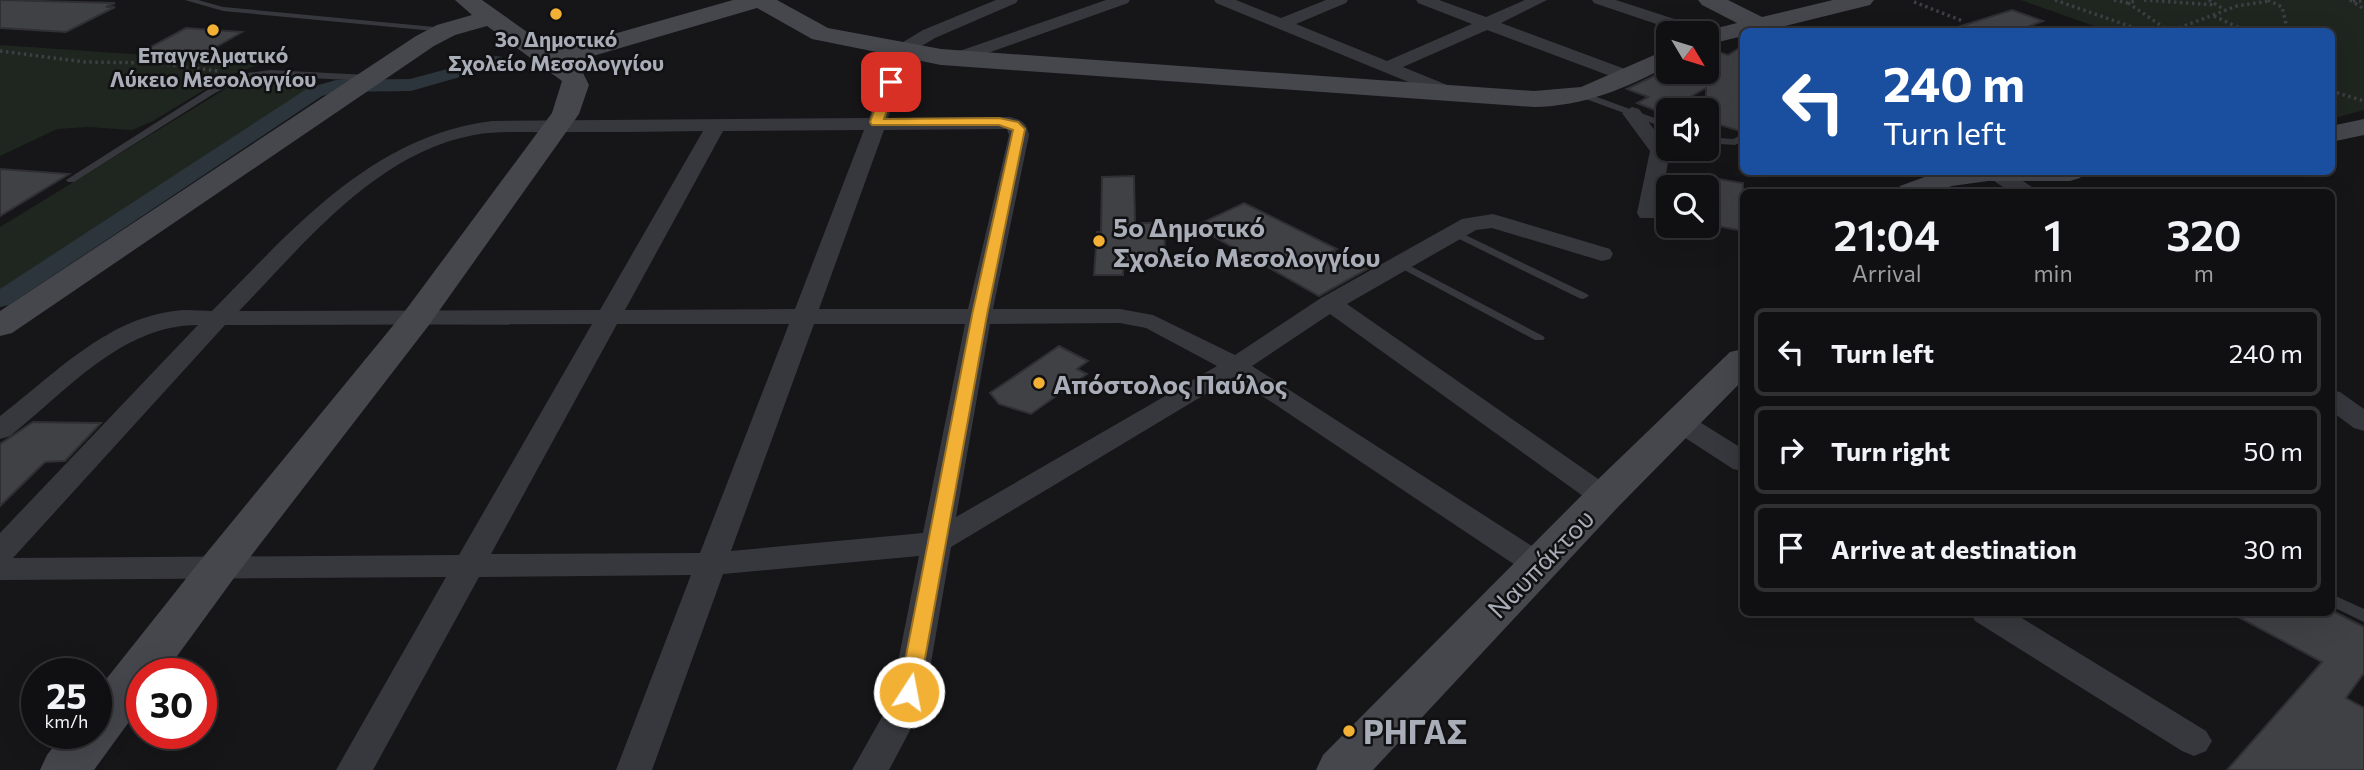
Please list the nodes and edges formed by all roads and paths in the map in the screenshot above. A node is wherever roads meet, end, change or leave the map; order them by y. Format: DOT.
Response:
graph roads {
  1 [pos="189,0"];
  2 [pos="759,0"];
  3 [pos="1010,0"];
  4 [pos="1122,0"];
  5 [pos="1222,0"];
  6 [pos="1340,0"];
  7 [pos="1424,0"];
  8 [pos="1539,0"];
  9 [pos="1600,0"];
  10 [pos="1710,0"];
  11 [pos="1862,0"];
  12 [pos="2055,0"];
  13 [pos="2114,0"];
  14 [pos="2137,0"];
  15 [pos="2144,0"];
  16 [pos="2209,0"];
  17 [pos="2268,0"];
  18 [pos="2351,1"];
  19 [pos="2364,1"];
  20 [pos="1914,2"];
  21 [pos="2128,3"];
  22 [pos="2216,5"];
  23 [pos="478,8"];
  24 [pos="2364,9"];
  25 [pos="2225,10"];
  26 [pos="1832,11"];
  27 [pos="2212,15"];
  28 [pos="1661,21"];
  29 [pos="1963,21"];
  30 [pos="1488,23"];
  31 [pos="1280,24"];
  32 [pos="1762,28"];
  33 [pos="1768,28"];
  34 [pos="2135,28"];
  35 [pos="2163,28"];
  36 [pos="2177,28"];
  37 [pos="2240,28"];
  38 [pos="2287,28"];
  39 [pos="446,30"];
  40 [pos="1740,32"];
  41 [pos="1719,34"];
  42 [pos="0,51"];
  43 [pos="901,51"];
  44 [pos="954,59"];
  45 [pos="551,60"];
  46 [pos="1656,62"];
  47 [pos="1389,67"];
  48 [pos="243,76"];
  49 [pos="1628,76"];
  50 [pos="360,83"];
  51 [pos="1445,91"];
  52 [pos="2335,92"];
  53 [pos="1586,96"];
  54 [pos="2364,101"];
  55 [pos="1632,113"];
  56 [pos="876,122"];
  57 [pos="1656,122"];
  58 [pos="559,125"];
  59 [pos="716,126"];
  60 [pos="2364,127"];
  61 [pos="2335,133"];
  62 [pos="1740,139"];
  63 [pos="1719,141"];
  64 [pos="1972,175"];
  65 [pos="1999,175"];
  66 [pos="71,180"];
  67 [pos="1918,189"];
  68 [pos="2024,189"];
  69 [pos="1648,213"];
  70 [pos="1453,232"];
  71 [pos="1602,254"];
  72 [pos="1399,263"];
  73 [pos="1583,296"];
  74 [pos="1330,303"];
  75 [pos="979,315"];
  76 [pos="805,316"];
  77 [pos="609,317"];
  78 [pos="219,318"];
  79 [pos="417,318"];
  80 [pos="0,326"];
  81 [pos="1539,338"];
  82 [pos="1740,365"];
  83 [pos="1235,366"];
  84 [pos="2335,401"];
  85 [pos="1680,422"];
  86 [pos="2364,422"];
  87 [pos="0,430"];
  88 [pos="1740,459"];
  89 [pos="1604,497"];
  90 [pos="939,540"];
  91 [pos="0,552"];
  92 [pos="470,564"];
  93 [pos="712,564"];
  94 [pos="1538,565"];
  95 [pos="219,567"];
  96 [pos="0,569"];
  97 [pos="2335,601"];
  98 [pos="1992,616"];
  99 [pos="2364,616"];
  100 [pos="112,708"];
  101 [pos="2194,741"];
  102 [pos="81,749"];
  103 [pos="65,770"];
  104 [pos="354,770"];
  105 [pos="634,770"];
  106 [pos="870,770"];
  107 [pos="1341,770"];
  1 -- 39 [label="lane"];
  2 -- 43 [label="street"];
  2 -- 45 [label="street"];
  3 -- 43 [label="street"];
  4 -- 44 [label="street"];
  5 -- 31 [label="street"];
  6 -- 31 [label="street"];
  7 -- 30 [label="street"];
  8 -- 30 [label="street"];
  9 -- 28 [label="street"];
  10 -- 32 [label="street"];
  11 -- 26 [label="street"];
  12 -- 34 [label="path"];
  13 -- 21 [label="path"];
  14 -- 21 [label="path"];
  15 -- 22 [label="path"];
  16 -- 22 [label="path"];
  17 -- 25 [label="path"];
  17 -- 38 [label="path"];
  18 -- 19 [label="path"];
  18 -- 24 [label="path"];
  20 -- 29 [label="path"];
  21 -- 35 [label="path"];
  22 -- 25 [label="path"];
  23 -- 39 [label="street"];
  23 -- 45 [label="street"];
  25 -- 27 [label="path"];
  26 -- 33 [label="street"];
  27 -- 36 [label="path"];
  27 -- 37 [label="path"];
  30 -- 47 [label="street"];
  30 -- 49 [label="street"];
  31 -- 47 [label="street"];
  39 -- 50 [label="street"];
  40 -- 41 [label="street"];
  42 -- 48 [label="path"];
  43 -- 44 [label="street"];
  43 -- 56 [label="street"];
  44 -- 51 [label="street"];
  45 -- 58 [label="street"];
  46 -- 49 [label="street"];
  47 -- 51 [label="street"];
  48 -- 50 [label="lane"];
  48 -- 66 [label="lane"];
  49 -- 53 [label="street"];
  50 -- 80 [label="street"];
  51 -- 53 [label="street"];
  52 -- 54 [label="path"];
  53 -- 55 [label="lane"];
  55 -- 57 [label="lane"];
  55 -- 69 [label="street"];
  56 -- 59 [label="street"];
  56 -- 75 [label="street"];
  56 -- 76 [label="street"];
  58 -- 59 [label="street"];
  58 -- 78 [label="street"];
  58 -- 79 [label="street"];
  59 -- 77 [label="street"];
  60 -- 61 [label="street"];
  62 -- 63 [label="lane"];
  64 -- 67 [label="street"];
  65 -- 68 [label="street"];
  70 -- 71 [label="street"];
  70 -- 72 [label="street"];
  70 -- 73 [label="lane"];
  72 -- 74 [label="street"];
  72 -- 81 [label="lane"];
  74 -- 83 [label="street"];
  74 -- 89 [label="street"];
  75 -- 76 [label="street"];
  75 -- 83 [label="street"];
  75 -- 90 [label="street"];
  76 -- 77 [label="street"];
  76 -- 93 [label="street"];
  77 -- 79 [label="street"];
  77 -- 92 [label="street"];
  78 -- 79 [label="street"];
  78 -- 87 [label="street"];
  78 -- 91 [label="street"];
  79 -- 95 [label="street"];
  82 -- 85 [label="street, Ναυπάκτου"];
  83 -- 90 [label="street"];
  83 -- 94 [label="street"];
  84 -- 86 [label="street"];
  85 -- 88 [label="street"];
  85 -- 89 [label="street, Ναυπάκτου"];
  89 -- 94 [label="street, Ναυπάκτου"];
  90 -- 93 [label="street"];
  90 -- 106 [label="street"];
  92 -- 93 [label="street"];
  92 -- 95 [label="street"];
  92 -- 104 [label="street"];
  93 -- 105 [label="street"];
  94 -- 107 [label="street, Ναυπάκτου"];
  95 -- 96 [label="street"];
  95 -- 100 [label="street"];
  97 -- 99 [label="lane"];
  98 -- 101 [label="street"];
  102 -- 103 [label="street"];
}
